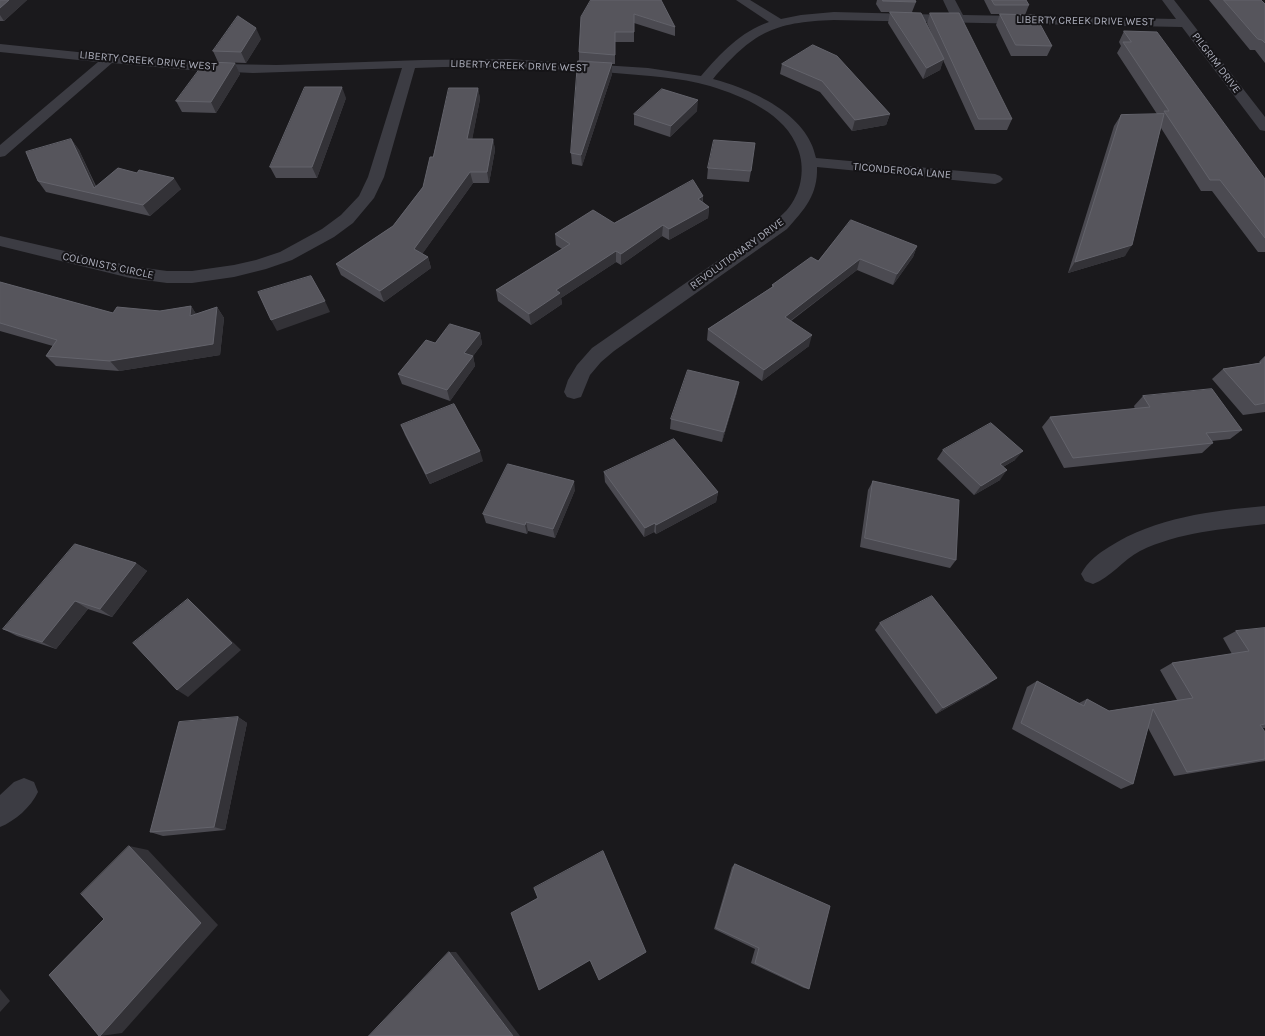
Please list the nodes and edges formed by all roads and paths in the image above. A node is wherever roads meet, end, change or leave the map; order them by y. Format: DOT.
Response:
graph roads {
  1 [pos="742,0"];
  2 [pos="949,0"];
  3 [pos="1168,0"];
  4 [pos="958,18"];
  5 [pos="1185,22"];
  6 [pos="779,23"];
  7 [pos="0,48"];
  8 [pos="110,58"];
  9 [pos="410,64"];
  10 [pos="704,80"];
  11 [pos="1265,127"];
  12 [pos="0,153"];
  13 [pos="809,162"];
  14 [pos="995,179"];
  15 [pos="0,241"];
  16 [pos="574,392"];
  17 [pos="1265,515"];
  18 [pos="1093,574"];
  19 [pos="24,792"];
  20 [pos="0,813"];
  1 -- 6 [label="street"];
  2 -- 4 [label="street"];
  3 -- 5 [label="street, PILGRIM DRIVE"];
  4 -- 5 [label="street, LIBERTY CREEK DRIVE WEST"];
  4 -- 6 [label="street, LIBERTY CREEK DRIVE WEST"];
  5 -- 11 [label="street, PILGRIM DRIVE"];
  6 -- 10 [label="street, LIBERTY CREEK DRIVE WEST"];
  7 -- 8 [label="street, LIBERTY CREEK DRIVE WEST"];
  8 -- 9 [label="street, LIBERTY CREEK DRIVE WEST"];
  8 -- 12 [label="street"];
  9 -- 10 [label="street, LIBERTY CREEK DRIVE WEST"];
  9 -- 15 [label="street, COLONISTS CIRCLE"];
  10 -- 13 [label="street, REVOLUTIONARY DRIVE"];
  13 -- 14 [label="street, TICONDEROGA LANE"];
  13 -- 16 [label="street, REVOLUTIONARY DRIVE"];
  17 -- 18 [label="street"];
  19 -- 20 [label="street"];
}
